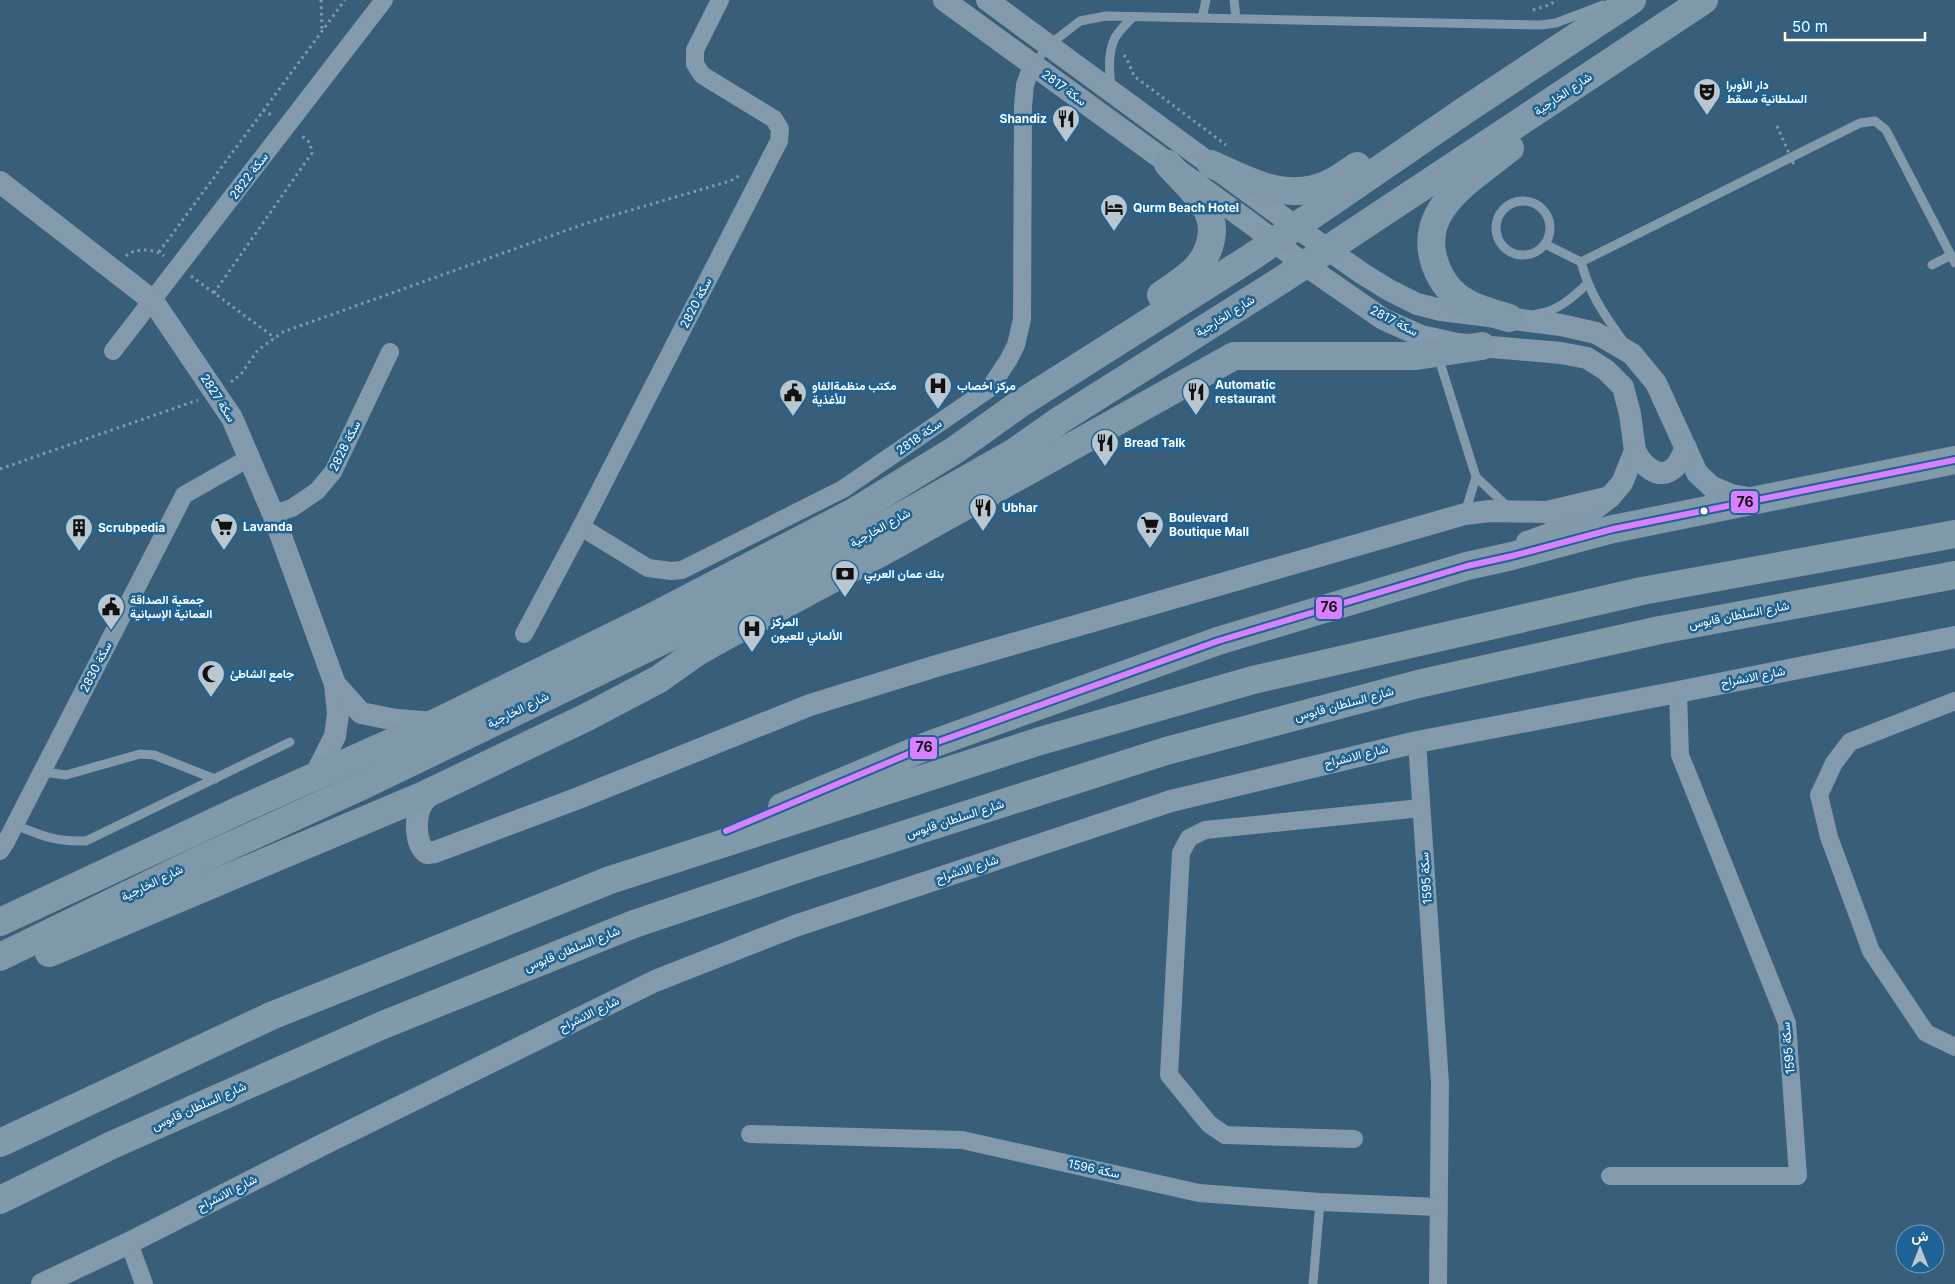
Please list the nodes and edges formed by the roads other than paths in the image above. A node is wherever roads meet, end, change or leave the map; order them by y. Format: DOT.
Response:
graph roads {
  1 [pos="384,0"];
  2 [pos="720,0"];
  3 [pos="944,0"];
  4 [pos="987,0"];
  5 [pos="1206,0"];
  6 [pos="1234,0"];
  7 [pos="1618,0"];
  8 [pos="1632,0"];
  9 [pos="1704,0"];
  10 [pos="1133,17"];
  11 [pos="1202,18"];
  12 [pos="1236,18"];
  13 [pos="1049,45"];
  14 [pos="1620,56"];
  15 [pos="1032,65"];
  16 [pos="1111,90"];
  17 [pos="1467,109"];
  18 [pos="1219,155"];
  19 [pos="1168,164"];
  20 [pos="0,182"];
  21 [pos="1285,234"];
  22 [pos="1545,244"];
  23 [pos="1328,249"];
  24 [pos="1953,259"];
  25 [pos="1581,262"];
  26 [pos="1305,265"];
  27 [pos="1932,265"];
  28 [pos="1587,284"];
  29 [pos="153,301"];
  30 [pos="1509,318"];
  31 [pos="1482,346"];
  32 [pos="113,351"];
  33 [pos="390,352"];
  34 [pos="1437,354"];
  35 [pos="1632,354"];
  36 [pos="1018,405"];
  37 [pos="1686,448"];
  38 [pos="1635,451"];
  39 [pos="249,458"];
  40 [pos="1955,460"];
  41 [pos="1476,477"];
  42 [pos="1610,497"];
  43 [pos="1756,499"];
  44 [pos="1513,511"];
  45 [pos="273,514"];
  46 [pos="1465,514"];
  47 [pos="581,527"];
  48 [pos="1955,534"];
  49 [pos="1467,566"];
  50 [pos="1955,575"];
  51 [pos="524,634"];
  52 [pos="1955,637"];
  53 [pos="666,639"];
  54 [pos="335,684"];
  55 [pos="1678,692"];
  56 [pos="1955,701"];
  57 [pos="435,723"];
  58 [pos="290,742"];
  59 [pos="1417,742"];
  60 [pos="521,748"];
  61 [pos="42,772"];
  62 [pos="215,778"];
  63 [pos="314,778"];
  64 [pos="436,788"];
  65 [pos="1421,808"];
  66 [pos="15,825"];
  67 [pos="0,851"];
  68 [pos="610,880"];
  69 [pos="0,922"];
  70 [pos="0,957"];
  71 [pos="0,974"];
  72 [pos="1955,1047"];
  73 [pos="750,1134"];
  74 [pos="1354,1138"];
  75 [pos="0,1144"];
  76 [pos="1610,1176"];
  77 [pos="0,1200"];
  78 [pos="1320,1202"];
  79 [pos="1438,1207"];
  80 [pos="129,1243"];
  81 [pos="42,1284"];
  82 [pos="144,1284"];
  83 [pos="1313,1284"];
  84 [pos="1438,1284"];
  1 -- 29 [label="street, سكة 2822"];
  2 -- 47 [label="street, سكة 2820"];
  3 -- 15 [label="street, سكة 2817"];
  4 -- 13 [label="street, سكة 2817"];
  5 -- 11 [label="lane"];
  6 -- 12 [label="lane"];
  7 -- 12 [label="lane, سكة 2818"];
  8 -- 17 [label="main road, شارع الخارجية"];
  9 -- 14 [label="main road, شارع الخارجية"];
  10 -- 11 [label="lane, سكة 2818"];
  10 -- 13 [label="lane, سكة 2818"];
  10 -- 16 [label="lane"];
  11 -- 12 [label="lane, سكة 2818"];
  13 -- 15 [label="lane, سكة 2818"];
  13 -- 16 [label="street, سكة 2817"];
  14 -- 23 [label="main road, شارع الخارجية"];
  14 -- 30 [label="main road"];
  15 -- 19 [label="street, سكة 2817"];
  15 -- 47 [label="street, سكة 2818"];
  16 -- 18 [label="street, سكة 2817"];
  17 -- 18 [label="main road"];
  17 -- 21 [label="main road, شارع الخارجية"];
  18 -- 21 [label="street, سكة 2817"];
  19 -- 21 [label="street, سكة 2817"];
  19 -- 36 [label="main road"];
  20 -- 29 [label="street, سكة 2827"];
  21 -- 23 [label="street, سكة 2817"];
  21 -- 26 [label="street, سكة 2817"];
  21 -- 36 [label="main road, شارع الخارجية"];
  22 -- 22 [label="lane"];
  22 -- 25 [label="lane"];
  23 -- 26 [label="main road, شارع الخارجية"];
  23 -- 30 [label="street, سكة 2817"];
  24 -- 25 [label="lane"];
  24 -- 27 [label="lane"];
  25 -- 28 [label="lane"];
  26 -- 31 [label="street, سكة 2817"];
  26 -- 53 [label="main road, شارع الخارجية"];
  28 -- 30 [label="lane"];
  28 -- 35 [label="lane"];
  29 -- 32 [label="street, سكة 2822"];
  29 -- 39 [label="street, سكة 2827"];
  30 -- 35 [label="street, سكة 2817"];
  31 -- 34 [label="main road"];
  31 -- 38 [label="street, سكة 2817"];
  33 -- 45 [label="street, سكة 2828"];
  34 -- 41 [label="lane"];
  34 -- 60 [label="main road"];
  35 -- 37 [label="street, سكة 2817"];
  36 -- 57 [label="main road, شارع الخارجية"];
  37 -- 38 [label="street"];
  37 -- 43 [label="street, سكة 2817"];
  38 -- 42 [label="street, سكة 2817"];
  39 -- 45 [label="street, سكة 2827"];
  39 -- 61 [label="street, سكة 2830"];
  40 -- 43 [label="highway"];
  41 -- 44 [label="lane"];
  41 -- 46 [label="lane"];
  42 -- 44 [label="street"];
  42 -- 49 [label="street, سكة 2817"];
  43 -- 49 [label="highway"];
  44 -- 46 [label="street"];
  45 -- 54 [label="street, سكة 2827"];
  46 -- 64 [label="street"];
  47 -- 51 [label="street, سكة 2820"];
  48 -- 68 [label="highway"];
  49 -- 68 [label="highway"];
  50 -- 77 [label="highway, شارع السلطان قابوس"];
  52 -- 55 [label="street, شارع الانشراح"];
  53 -- 60 [label="main road"];
  53 -- 70 [label="main road, شارع الخارجية"];
  54 -- 57 [label="street, سكة 2827"];
  54 -- 63 [label="street, سكة 2827"];
  55 -- 59 [label="street, شارع الانشراح"];
  55 -- 76 [label="street, سكة 1595"];
  56 -- 72 [label="street"];
  57 -- 63 [label="main road, شارع الخارجية"];
  58 -- 62 [label="lane"];
  59 -- 65 [label="street, سكة 1595"];
  59 -- 80 [label="street, شارع الانشراح"];
  60 -- 64 [label="main road"];
  61 -- 62 [label="lane"];
  61 -- 66 [label="street, سكة 2830"];
  62 -- 66 [label="lane"];
  63 -- 69 [label="main road, شارع الخارجية"];
  64 -- 71 [label="main road"];
  65 -- 74 [label="street"];
  65 -- 79 [label="street, سكة 1595"];
  66 -- 67 [label="street, سكة 2830"];
  68 -- 75 [label="highway"];
  73 -- 78 [label="street, سكة 1596"];
  78 -- 79 [label="street, سكة 1596"];
  78 -- 83 [label="lane"];
  79 -- 84 [label="street, سكة 1595"];
  80 -- 81 [label="street, شارع الانشراح"];
  80 -- 82 [label="street"];
}
